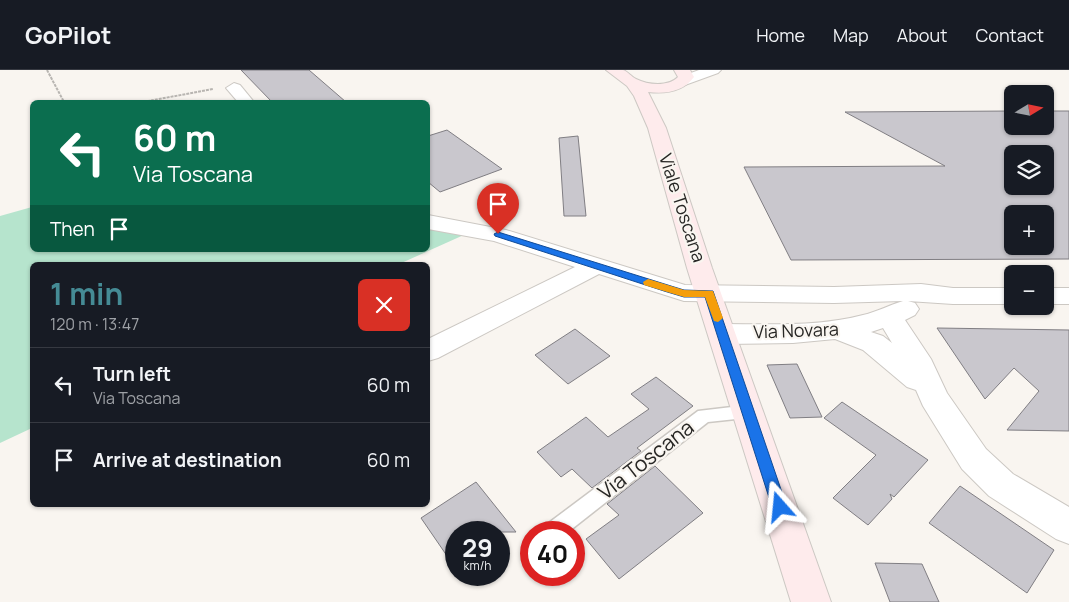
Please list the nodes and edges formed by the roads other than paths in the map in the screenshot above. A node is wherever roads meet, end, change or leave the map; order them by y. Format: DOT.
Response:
graph roads {
  1 [pos="713,70"];
  2 [pos="622,75"];
  3 [pos="682,78"];
  4 [pos="234,88"];
  5 [pos="244,100"];
  6 [pos="658,128"];
  7 [pos="430,222"];
  8 [pos="598,265"];
  9 [pos="710,294"];
  10 [pos="844,295"];
  11 [pos="953,296"];
  12 [pos="1004,296"];
  13 [pos="1054,296"];
  14 [pos="1069,296"];
  15 [pos="879,320"];
  16 [pos="841,330"];
  17 [pos="723,334"];
  18 [pos="430,350"];
  19 [pos="934,398"];
  20 [pos="749,412"];
  21 [pos="566,521"];
  22 [pos="1069,527"];
  23 [pos="811,602"];
  1 -- 3 [label="street"];
  2 -- 3 [label="street"];
  2 -- 6 [label="street, Viale Toscana"];
  3 -- 6 [label="street, Viale Toscana"];
  4 -- 5 [label="street"];
  6 -- 9 [label="street, Viale Toscana"];
  7 -- 8 [label="street"];
  8 -- 9 [label="street"];
  8 -- 18 [label="street"];
  9 -- 10 [label="street, Via Novara"];
  9 -- 17 [label="street, Viale Toscana"];
  10 -- 11 [label="street, Via Novara"];
  10 -- 15 [label="street, Via Novara"];
  11 -- 12 [label="street, Via Novara"];
  11 -- 15 [label="street, Via Novara"];
  13 -- 14 [label="street"];
  15 -- 16 [label="street, Via Novara"];
  15 -- 19 [label="street"];
  16 -- 17 [label="street, Via Novara"];
  16 -- 19 [label="street"];
  17 -- 20 [label="street, Viale Toscana"];
  19 -- 22 [label="street"];
  20 -- 21 [label="lane, Via Toscana"];
  20 -- 23 [label="street, Viale Toscana"];
}
